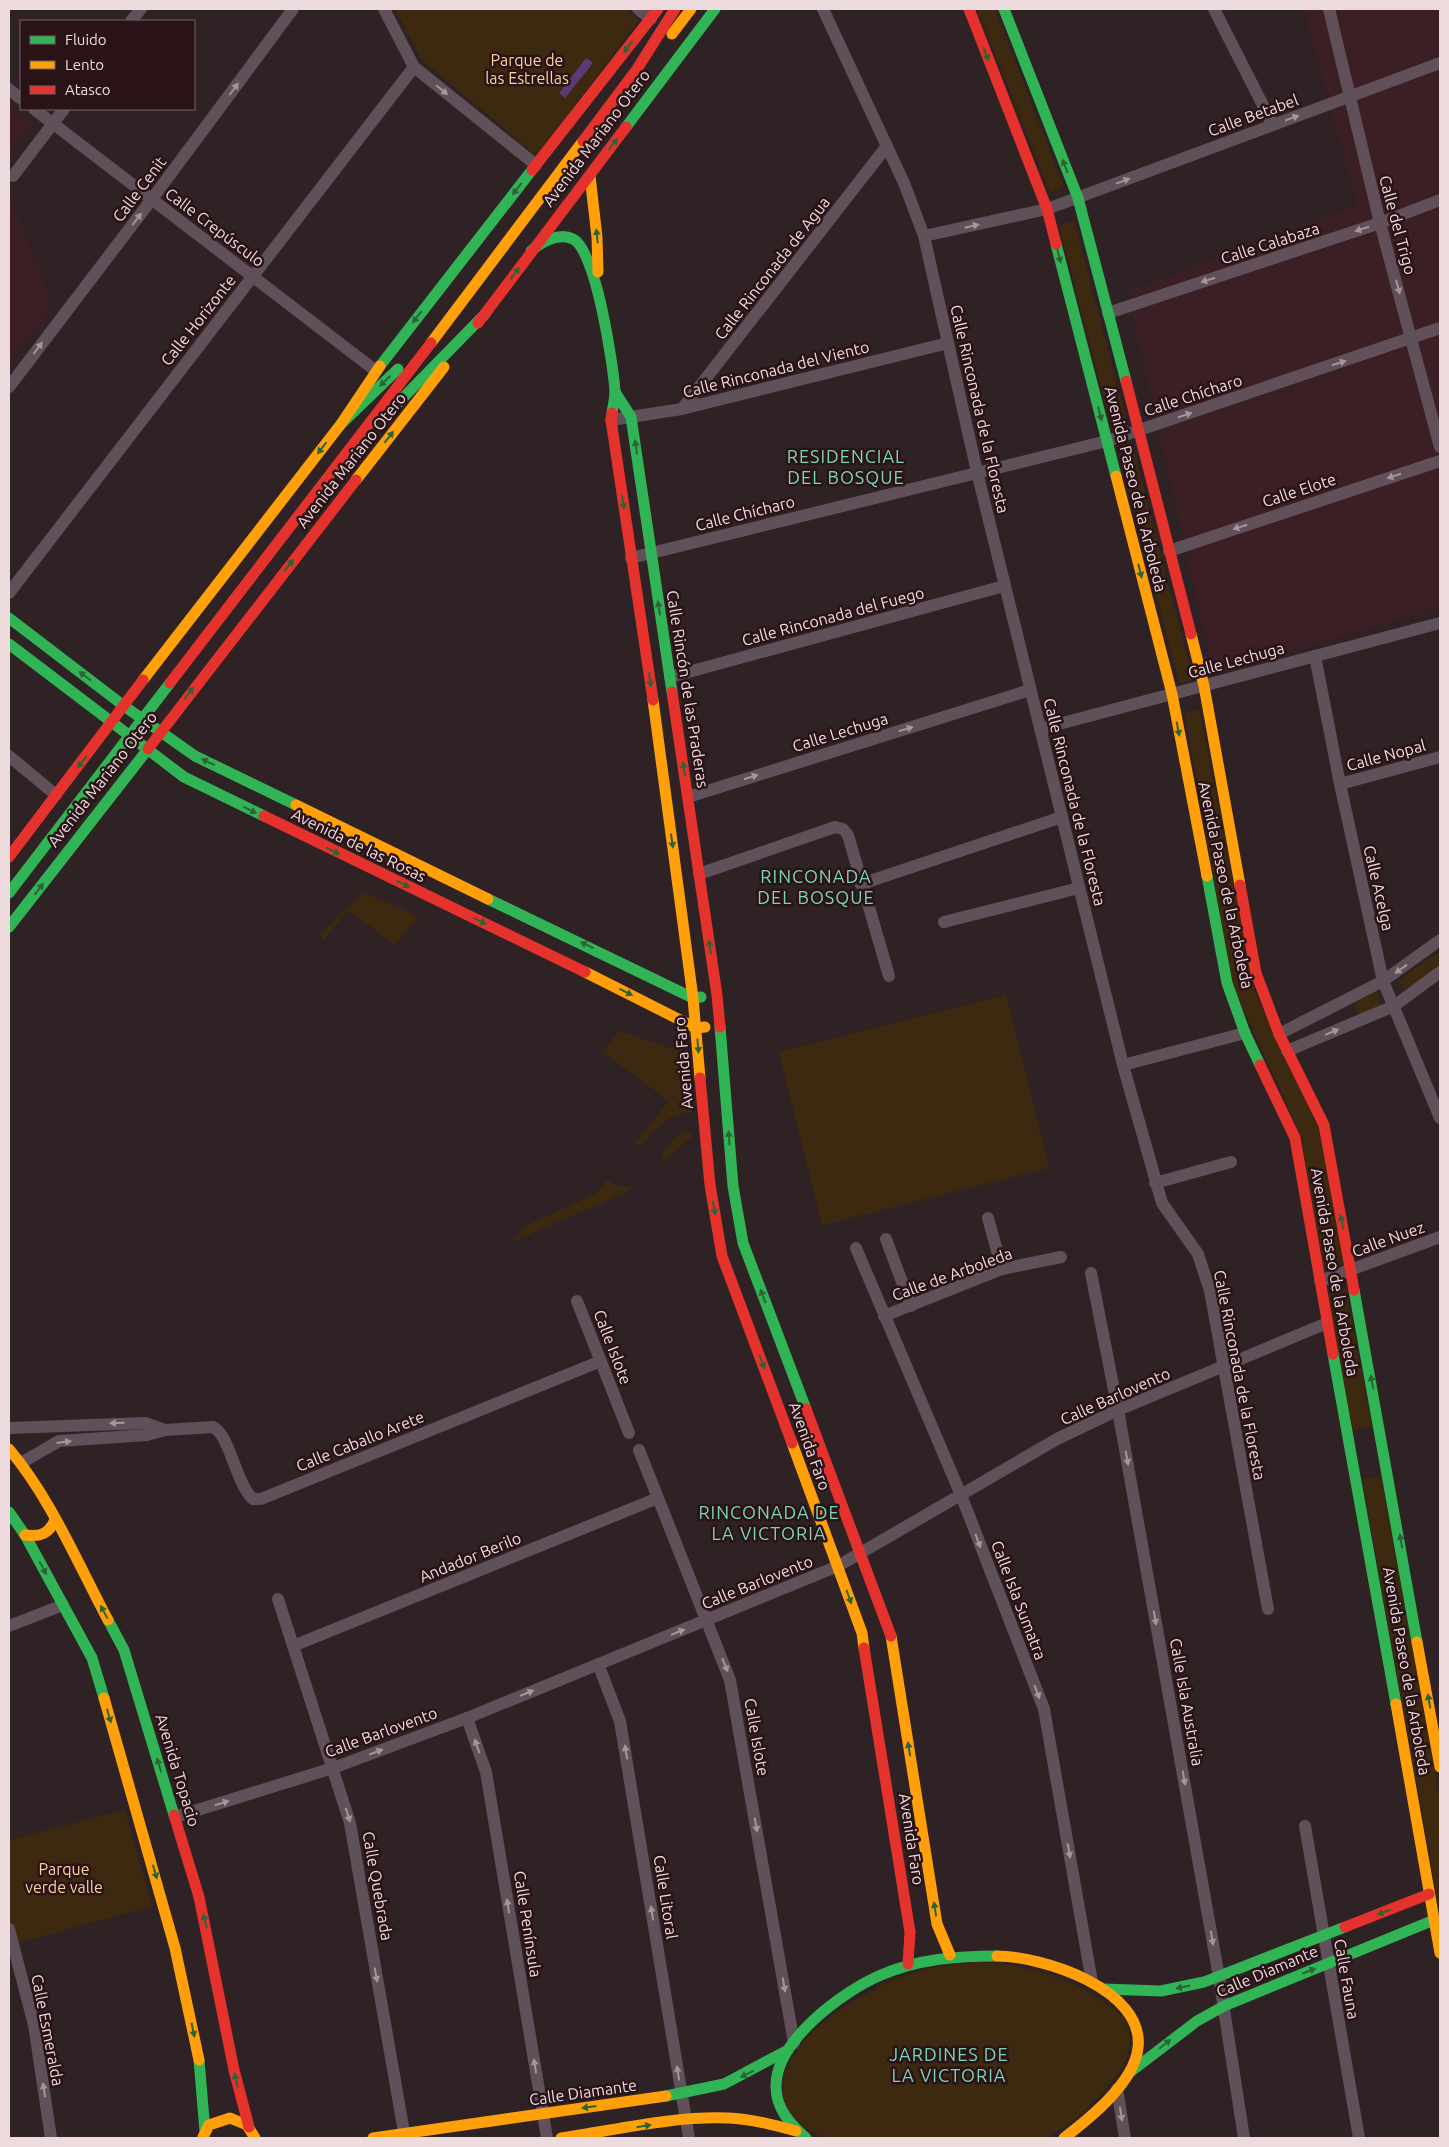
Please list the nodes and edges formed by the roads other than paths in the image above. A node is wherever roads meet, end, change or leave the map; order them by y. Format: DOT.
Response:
graph roads {
  1 [pos="141,9"];
  2 [pos="293,9"];
  3 [pos="384,9"];
  4 [pos="638,9"];
  5 [pos="675,9"];
  6 [pos="692,9"];
  7 [pos="714,9"];
  8 [pos="823,9"];
  9 [pos="969,9"];
  10 [pos="1004,9"];
  11 [pos="1214,9"];
  12 [pos="1218,9"];
  13 [pos="1328,9"];
  14 [pos="654,14"];
  15 [pos="132,20"];
  16 [pos="1440,63"];
  17 [pos="414,67"];
  18 [pos="637,69"];
  19 [pos="9,90"];
  20 [pos="1349,97"];
  21 [pos="20,98"];
  22 [pos="35,110"];
  23 [pos="63,110"];
  24 [pos="53,123"];
  25 [pos="1273,125"];
  26 [pos="887,146"];
  27 [pos="536,165"];
  28 [pos="14,176"];
  29 [pos="590,176"];
  30 [pos="1078,198"];
  31 [pos="152,199"];
  32 [pos="1440,200"];
  33 [pos="1047,209"];
  34 [pos="1380,223"];
  35 [pos="924,236"];
  36 [pos="531,251"];
  37 [pos="253,276"];
  38 [pos="597,285"];
  39 [pos="486,313"];
  40 [pos="1108,313"];
  41 [pos="446,323"];
  42 [pos="1440,328"];
  43 [pos="1412,339"];
  44 [pos="948,343"];
  45 [pos="376,371"];
  46 [pos="9,387"];
  47 [pos="615,392"];
  48 [pos="682,409"];
  49 [pos="631,417"];
  50 [pos="611,420"];
  51 [pos="341,424"];
  52 [pos="1139,430"];
  53 [pos="1107,440"];
  54 [pos="1440,448"];
  55 [pos="1440,460"];
  56 [pos="333,470"];
  57 [pos="977,472"];
  58 [pos="1169,551"];
  59 [pos="651,553"];
  60 [pos="631,558"];
  61 [pos="1004,586"];
  62 [pos="9,593"];
  63 [pos="9,618"];
  64 [pos="1440,623"];
  65 [pos="9,644"];
  66 [pos="1315,656"];
  67 [pos="670,677"];
  68 [pos="1204,686"];
  69 [pos="1030,690"];
  70 [pos="1172,694"];
  71 [pos="124,706"];
  72 [pos="142,719"];
  73 [pos="112,723"];
  74 [pos="1040,729"];
  75 [pos="160,732"];
  76 [pos="129,736"];
  77 [pos="146,750"];
  78 [pos="9,756"];
  79 [pos="1440,757"];
  80 [pos="1340,784"];
  81 [pos="56,795"];
  82 [pos="688,797"];
  83 [pos="1062,817"];
  84 [pos="9,857"];
  85 [pos="699,874"];
  86 [pos="862,884"];
  87 [pos="1079,888"];
  88 [pos="9,893"];
  89 [pos="944,922"];
  90 [pos="9,927"];
  91 [pos="1440,940"];
  92 [pos="572,965"];
  93 [pos="630,966"];
  94 [pos="1440,972"];
  95 [pos="890,976"];
  96 [pos="1384,981"];
  97 [pos="717,995"];
  98 [pos="693,998"];
  99 [pos="1394,1006"];
  100 [pos="720,1025"];
  101 [pos="696,1028"];
  102 [pos="1245,1033"];
  103 [pos="1279,1034"];
  104 [pos="1288,1051"];
  105 [pos="1123,1065"];
  106 [pos="1440,1113"];
  107 [pos="1231,1162"];
  108 [pos="1155,1183"];
  109 [pos="988,1218"];
  110 [pos="1440,1237"];
  111 [pos="886,1239"];
  112 [pos="856,1248"];
  113 [pos="1060,1257"];
  114 [pos="1002,1269"];
  115 [pos="1351,1270"];
  116 [pos="1091,1273"];
  117 [pos="1320,1281"];
  118 [pos="577,1301"];
  119 [pos="911,1306"];
  120 [pos="884,1316"];
  121 [pos="1327,1323"];
  122 [pos="601,1361"];
  123 [pos="1224,1366"];
  124 [pos="1118,1410"];
  125 [pos="9,1428"];
  126 [pos="165,1430"];
  127 [pos="629,1433"];
  128 [pos="9,1449"];
  129 [pos="639,1450"];
  130 [pos="21,1463"];
  131 [pos="961,1495"];
  132 [pos="658,1498"];
  133 [pos="9,1512"];
  134 [pos="55,1520"];
  135 [pos="25,1535"];
  136 [pos="860,1555"];
  137 [pos="838,1566"];
  138 [pos="278,1599"];
  139 [pos="63,1605"];
  140 [pos="1268,1610"];
  141 [pos="706,1620"];
  142 [pos="9,1626"];
  143 [pos="294,1646"];
  144 [pos="598,1664"];
  145 [pos="467,1718"];
  146 [pos="1440,1767"];
  147 [pos="332,1768"];
  148 [pos="175,1817"];
  149 [pos="1305,1826"];
  150 [pos="1429,1894"];
  151 [pos="1434,1920"];
  152 [pos="9,1929"];
  153 [pos="1323,1936"];
  154 [pos="1440,1953"];
  155 [pos="950,1955"];
  156 [pos="1328,1963"];
  157 [pos="908,1964"];
  158 [pos="1219,1977"];
  159 [pos="1097,1986"];
  160 [pos="1224,2006"];
  161 [pos="791,2046"];
  162 [pos="1127,2075"];
  163 [pos="1117,2089"];
  164 [pos="682,2094"];
  165 [pos="543,2114"];
  166 [pos="686,2120"];
  167 [pos="249,2127"];
  168 [pos="796,2131"];
  169 [pos="204,2134"];
  170 [pos="404,2136"];
  171 [pos="51,2138"];
  172 [pos="255,2138"];
  173 [pos="373,2138"];
  174 [pos="547,2138"];
  175 [pos="561,2138"];
  176 [pos="689,2138"];
  177 [pos="806,2138"];
  178 [pos="1064,2138"];
  179 [pos="1125,2138"];
  180 [pos="1244,2138"];
  181 [pos="1359,2138"];
  1 -- 15 [label="street"];
  31 -- 2 [label="street, Calle Cenit, one-way"];
  3 -- 17 [label="street"];
  4 -- 14 [label="street"];
  5 -- 18 [label="street, Avenida Mariano Otero"];
  6 -- 18 [label="street, Avenida Mariano Otero"];
  29 -- 7 [label="street, Avenida Mariano Otero, one-way"];
  8 -- 26 [label="street, Calle Rinconada de la Floresta"];
  9 -- 33 [label="street, Avenida Paseo de la Arboleda, one-way"];
  30 -- 10 [label="street, Avenida Paseo de la Arboleda, one-way"];
  11 -- 12 [label="street"];
  11 -- 25 [label="street"];
  13 -- 20 [label="street, Calle del Trigo"];
  14 -- 27 [label="street, Avenida Mariano Otero, one-way"];
  16 -- 20 [label="street, Calle Betabel"];
  17 -- 27 [label="street, one-way"];
  17 -- 37 [label="street, Calle Horizonte"];
  18 -- 41 [label="street, Avenida Mariano Otero"];
  19 -- 21 [label="street"];
  25 -- 20 [label="street, Calle Betabel, one-way"];
  20 -- 34 [label="street, Calle del Trigo"];
  22 -- 24 [label="street, Calle Crepúsculo"];
  23 -- 24 [label="street"];
  24 -- 28 [label="street"];
  24 -- 31 [label="street, Calle Crepúsculo"];
  30 -- 25 [label="street, Calle Betabel, one-way"];
  26 -- 35 [label="street, Calle Rinconada de la Floresta"];
  26 -- 48 [label="street, Calle Rinconada de Agua"];
  27 -- 45 [label="street, Avenida Mariano Otero, one-way"];
  29 -- 36 [label="street, Avenida Mariano Otero"];
  38 -- 29 [label="street, Calle Rincón de las Praderas, one-way"];
  30 -- 33 [label="street, Calle Betabel"];
  30 -- 40 [label="street, Avenida Paseo de la Arboleda"];
  31 -- 37 [label="street, Calle Crepúsculo"];
  46 -- 31 [label="street, Calle Cenit, one-way"];
  32 -- 34 [label="street, Calle Calabaza"];
  35 -- 33 [label="street, Calle Betabel, one-way"];
  33 -- 53 [label="street, Avenida Paseo de la Arboleda, one-way"];
  34 -- 40 [label="street, Calle Calabaza, one-way"];
  34 -- 43 [label="street, Calle del Trigo, one-way"];
  35 -- 44 [label="street, Calle Rinconada de la Floresta"];
  36 -- 38 [label="street, Calle Rincón de las Praderas"];
  39 -- 36 [label="street, Avenida Mariano Otero, one-way"];
  37 -- 45 [label="street, Calle Crepúsculo"];
  37 -- 62 [label="street, Calle Horizonte"];
  38 -- 47 [label="street, Calle Rincón de las Praderas"];
  39 -- 56 [label="street"];
  75 -- 39 [label="street, Avenida Mariano Otero, one-way"];
  40 -- 52 [label="street, Avenida Paseo de la Arboleda"];
  41 -- 51 [label="street, one-way"];
  41 -- 56 [label="street, Avenida Mariano Otero"];
  42 -- 43 [label="street, Calle Chícharo"];
  52 -- 43 [label="street, Calle Chícharo, one-way"];
  43 -- 54 [label="street, Calle del Trigo"];
  44 -- 48 [label="street, Calle Rinconada del Viento"];
  44 -- 57 [label="street, Calle Rinconada de la Floresta"];
  45 -- 51 [label="street, Avenida Mariano Otero"];
  47 -- 49 [label="street, Calle Rincón de las Praderas"];
  47 -- 50 [label="street, Calle Rincón de las Praderas"];
  48 -- 49 [label="street, Calle Rinconada del Viento"];
  49 -- 50 [label="street, Calle Rinconada del Viento"];
  59 -- 49 [label="street, Calle Rincón de las Praderas, one-way"];
  50 -- 60 [label="street, Calle Rincón de las Praderas, one-way"];
  51 -- 71 [label="street, Avenida Mariano Otero, one-way"];
  52 -- 53 [label="street, Calle Chícharo"];
  52 -- 58 [label="street, Avenida Paseo de la Arboleda"];
  53 -- 57 [label="street, Calle Chícharo"];
  53 -- 70 [label="street, Avenida Paseo de la Arboleda, one-way"];
  55 -- 58 [label="street, Calle Elote, one-way"];
  56 -- 72 [label="street, Avenida Mariano Otero"];
  57 -- 59 [label="street, Calle Chícharo"];
  57 -- 61 [label="street, Calle Rinconada de la Floresta"];
  58 -- 68 [label="street, Avenida Paseo de la Arboleda"];
  59 -- 60 [label="street, Calle Chícharo"];
  67 -- 59 [label="street, Calle Rincón de las Praderas, one-way"];
  60 -- 98 [label="street, Calle Rincón de las Praderas, one-way"];
  61 -- 67 [label="street, Calle Rinconada del Fuego"];
  61 -- 69 [label="street, Calle Rinconada de la Floresta"];
  71 -- 63 [label="street, Avenida de las Rosas, one-way"];
  64 -- 66 [label="street, Calle Lechuga"];
  65 -- 73 [label="street, Avenida de las Rosas"];
  66 -- 68 [label="street, Calle Lechuga"];
  66 -- 80 [label="street, Calle Acelga"];
  82 -- 67 [label="street, Calle Rincón de las Praderas, one-way"];
  68 -- 70 [label="street, Calle Lechuga"];
  68 -- 103 [label="street, Avenida Paseo de la Arboleda"];
  69 -- 74 [label="street, Calle Rinconada de la Floresta"];
  82 -- 69 [label="street, Calle Lechuga, one-way"];
  70 -- 74 [label="street, Calle Lechuga"];
  70 -- 102 [label="street, Avenida Paseo de la Arboleda, one-way"];
  71 -- 72 [label="street, Avenida de las Rosas"];
  71 -- 73 [label="street, Avenida Mariano Otero"];
  72 -- 75 [label="street, Avenida de las Rosas"];
  72 -- 76 [label="street, Avenida Mariano Otero"];
  73 -- 76 [label="street, Avenida de las Rosas"];
  73 -- 81 [label="street, Avenida Mariano Otero, one-way"];
  74 -- 83 [label="street, Calle Rinconada de la Floresta"];
  75 -- 77 [label="street, Avenida Mariano Otero"];
  93 -- 75 [label="street, Avenida de las Rosas, one-way"];
  76 -- 77 [label="street, Avenida de las Rosas"];
  76 -- 88 [label="street, Avenida Mariano Otero"];
  90 -- 77 [label="street, Avenida Mariano Otero, one-way"];
  77 -- 92 [label="street, Avenida de las Rosas, one-way"];
  78 -- 81 [label="street"];
  79 -- 80 [label="street, Calle Nopal"];
  80 -- 96 [label="street, Calle Acelga"];
  81 -- 84 [label="street, Avenida Mariano Otero"];
  82 -- 85 [label="street, Calle Rincón de las Praderas"];
  83 -- 86 [label="street"];
  83 -- 87 [label="street, Calle Rinconada de la Floresta"];
  85 -- 86 [label="street"];
  97 -- 85 [label="street, Calle Rincón de las Praderas, one-way"];
  86 -- 95 [label="street"];
  87 -- 89 [label="street"];
  87 -- 105 [label="street, Calle Rinconada de la Floresta"];
  91 -- 96 [label="street, one-way"];
  92 -- 93 [label="street"];
  92 -- 101 [label="street, Avenida de las Rosas, one-way"];
  93 -- 98 [label="street, Avenida de las Rosas"];
  94 -- 99 [label="street"];
  96 -- 99 [label="street, Calle Acelga"];
  96 -- 103 [label="street"];
  97 -- 98 [label="street"];
  97 -- 100 [label="street, Avenida Faro"];
  98 -- 101 [label="street, Avenida Faro"];
  104 -- 99 [label="street, one-way"];
  99 -- 106 [label="street, Calle Acelga"];
  100 -- 101 [label="street"];
  136 -- 100 [label="street, Avenida Faro, one-way"];
  101 -- 137 [label="street, Avenida Faro, one-way"];
  102 -- 105 [label="street"];
  102 -- 117 [label="street, Avenida Paseo de la Arboleda"];
  103 -- 104 [label="street, Avenida Paseo de la Arboleda"];
  115 -- 104 [label="street, Avenida Paseo de la Arboleda, one-way"];
  105 -- 108 [label="street, Calle Rinconada de la Floresta"];
  107 -- 108 [label="street"];
  108 -- 123 [label="street, Calle Rinconada de la Floresta"];
  109 -- 114 [label="street"];
  110 -- 115 [label="street, Calle Nuez"];
  111 -- 119 [label="street"];
  112 -- 120 [label="street, Calle Isla Sumatra"];
  113 -- 114 [label="street, Calle de Arboleda"];
  114 -- 119 [label="street, Calle de Arboleda"];
  115 -- 117 [label="street, Calle Nuez"];
  146 -- 115 [label="street, Avenida Paseo de la Arboleda, one-way"];
  116 -- 124 [label="street, Calle Isla Australia"];
  117 -- 121 [label="street, Avenida Paseo de la Arboleda"];
  118 -- 122 [label="street, Calle Islote"];
  119 -- 120 [label="street, Calle de Arboleda"];
  120 -- 131 [label="street, Calle Isla Sumatra"];
  121 -- 123 [label="street, Calle Barlovento"];
  121 -- 150 [label="street, Avenida Paseo de la Arboleda"];
  122 -- 126 [label="street, Calle Caballo Arete"];
  122 -- 127 [label="street, Calle Islote"];
  123 -- 124 [label="street, Calle Barlovento"];
  123 -- 140 [label="street, Calle Rinconada de la Floresta"];
  124 -- 131 [label="street, Calle Barlovento"];
  124 -- 158 [label="street, Calle Isla Australia, one-way"];
  126 -- 125 [label="street, Calle Caballo Arete, one-way"];
  130 -- 126 [label="street, Calle Caballo Arete, one-way"];
  128 -- 130 [label="street, Avenida Topacio"];
  129 -- 132 [label="street, Calle Islote"];
  130 -- 134 [label="street, Avenida Topacio"];
  131 -- 136 [label="street, Calle Barlovento"];
  131 -- 159 [label="street, Calle Isla Sumatra, one-way"];
  132 -- 141 [label="street, Calle Islote"];
  132 -- 143 [label="street, Andador Berilo"];
  133 -- 135 [label="street"];
  134 -- 135 [label="street"];
  148 -- 134 [label="street, Avenida Topacio, one-way"];
  135 -- 139 [label="street, one-way"];
  136 -- 137 [label="street, Calle Barlovento"];
  155 -- 136 [label="street, Avenida Faro, one-way"];
  137 -- 141 [label="street, Calle Barlovento"];
  137 -- 157 [label="street, Avenida Faro, one-way"];
  138 -- 143 [label="street, Calle Quebrada"];
  139 -- 142 [label="street"];
  139 -- 169 [label="street, one-way"];
  144 -- 141 [label="street, Calle Barlovento, one-way"];
  141 -- 161 [label="street, Calle Islote, one-way"];
  143 -- 147 [label="street, Calle Quebrada"];
  145 -- 144 [label="street, Calle Barlovento, one-way"];
  164 -- 144 [label="street, Calle Litoral, one-way"];
  147 -- 145 [label="street, Calle Barlovento, one-way"];
  165 -- 145 [label="street, Calle Península, one-way"];
  148 -- 147 [label="street, Calle Barlovento, one-way"];
  147 -- 170 [label="street, Calle Quebrada, one-way"];
  167 -- 148 [label="street, Avenida Topacio, one-way"];
  149 -- 153 [label="street, Calle Fauna"];
  150 -- 151 [label="street, Avenida Paseo de la Arboleda"];
  150 -- 153 [label="street, Calle Diamante, one-way"];
  151 -- 154 [label="street, Avenida Paseo de la Arboleda"];
  151 -- 156 [label="street, Calle Diamante"];
  171 -- 152 [label="street, Calle Esmeralda, one-way"];
  153 -- 156 [label="street, Calle Fauna"];
  153 -- 158 [label="street, Calle Diamante"];
  155 -- 157 [label="street"];
  155 -- 159 [label="street"];
  160 -- 156 [label="street, Calle Diamante, one-way"];
  156 -- 181 [label="street, Calle Fauna"];
  157 -- 161 [label="street"];
  158 -- 159 [label="street, Calle Diamante, one-way"];
  158 -- 160 [label="street, Calle Isla Australia"];
  159 -- 162 [label="street"];
  162 -- 160 [label="street, Calle Diamante, one-way"];
  160 -- 180 [label="street, Calle Isla Australia"];
  161 -- 164 [label="street, Calle Diamante, one-way"];
  161 -- 168 [label="street"];
  162 -- 163 [label="street"];
  163 -- 178 [label="street"];
  163 -- 179 [label="street, one-way"];
  164 -- 165 [label="street, Calle Diamante, one-way"];
  164 -- 166 [label="street, Calle Litoral"];
  165 -- 170 [label="street, Calle Diamante"];
  165 -- 174 [label="street, Calle Península"];
  166 -- 168 [label="street"];
  175 -- 166 [label="street, one-way"];
  166 -- 176 [label="street, Calle Litoral"];
  167 -- 169 [label="street"];
  167 -- 172 [label="street, Avenida Topacio"];
  168 -- 177 [label="street"];
  170 -- 173 [label="street, Calle Diamante"];
}
